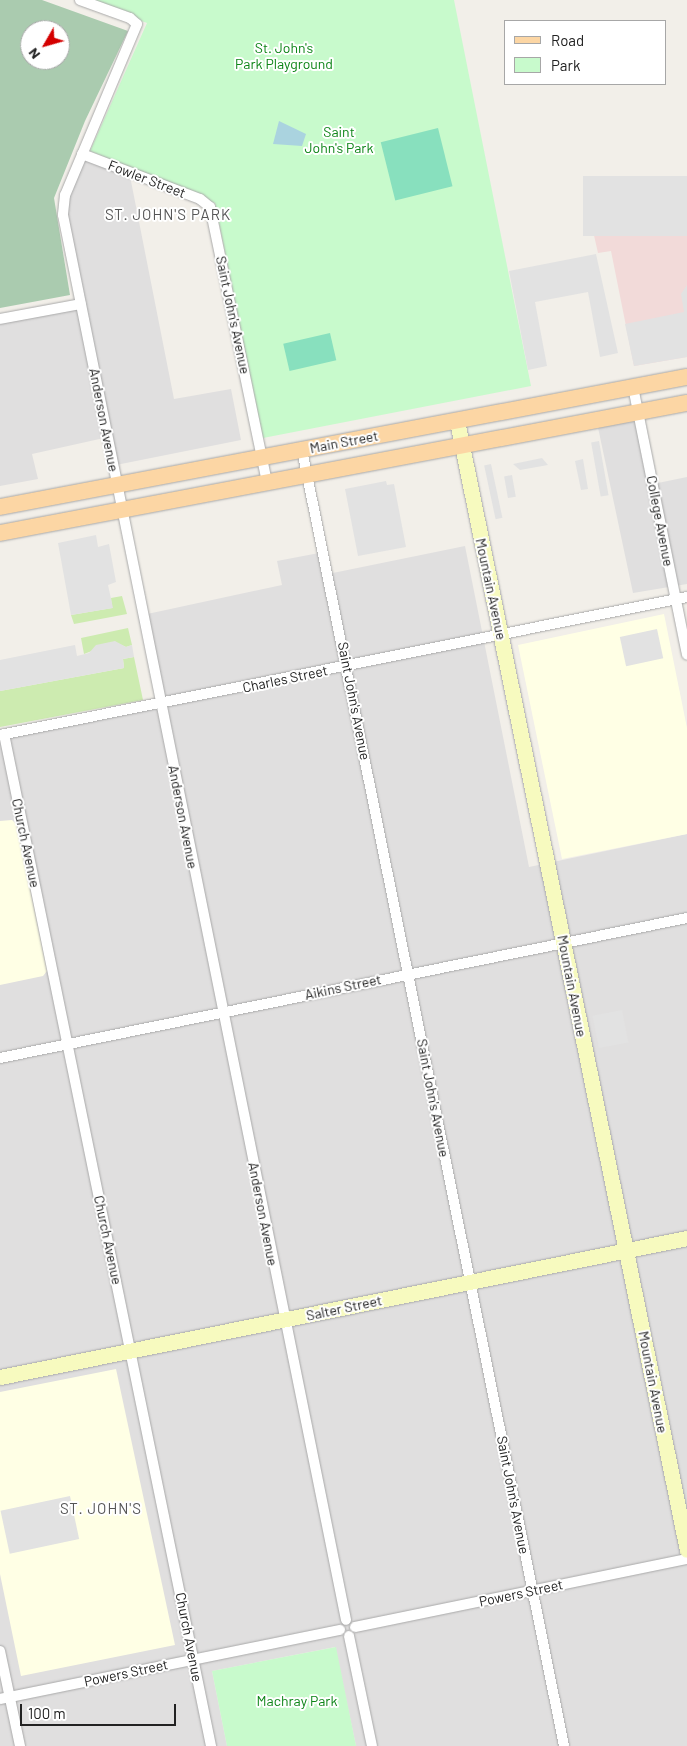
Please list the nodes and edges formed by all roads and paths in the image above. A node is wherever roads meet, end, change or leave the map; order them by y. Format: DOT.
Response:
graph roads {
  1 [pos="80,0"];
  2 [pos="82,154"];
  3 [pos="210,207"];
  4 [pos="81,304"];
  5 [pos="0,320"];
  6 [pos="687,377"];
  7 [pos="633,387"];
  8 [pos="687,403"];
  9 [pos="640,411"];
  10 [pos="457,421"];
  11 [pos="462,446"];
  12 [pos="302,450"];
  13 [pos="262,457"];
  14 [pos="308,475"];
  15 [pos="267,482"];
  16 [pos="117,485"];
  17 [pos="0,507"];
  18 [pos="120,510"];
  19 [pos="0,532"];
  20 [pos="687,597"];
  21 [pos="675,599"];
  22 [pos="501,635"];
  23 [pos="687,655"];
  24 [pos="347,666"];
  25 [pos="160,704"];
  26 [pos="2,735"];
  27 [pos="687,918"];
  28 [pos="563,942"];
  29 [pos="408,973"];
  30 [pos="223,1014"];
  31 [pos="68,1044"];
  32 [pos="0,1058"];
  33 [pos="687,1238"];
  34 [pos="626,1250"];
  35 [pos="470,1282"];
  36 [pos="285,1320"];
  37 [pos="131,1352"];
  38 [pos="0,1377"];
  39 [pos="687,1550"];
  40 [pos="687,1559"];
  41 [pos="532,1591"];
  42 [pos="346,1620"];
  43 [pos="340,1630"];
  44 [pos="352,1631"];
  45 [pos="0,1651"];
  46 [pos="194,1660"];
  47 [pos="5,1698"];
  48 [pos="20,1746"];
  49 [pos="210,1746"];
  50 [pos="372,1746"];
  51 [pos="564,1746"];
  1 -- 2 [label="street, Anderson Avenue"];
  2 -- 3 [label="street, Fowler Street"];
  2 -- 4 [label="street, Anderson Avenue"];
  3 -- 13 [label="street, Saint John's Avenue"];
  4 -- 5 [label="street"];
  4 -- 16 [label="street, Anderson Avenue"];
  6 -- 7 [label="main road, Main Street"];
  7 -- 9 [label="street, College Avenue"];
  7 -- 10 [label="main road, Main Street"];
  8 -- 9 [label="main road, Main Street"];
  9 -- 11 [label="main road, Main Street"];
  9 -- 21 [label="street, College Avenue"];
  10 -- 11 [label="main road, Mountain Avenue"];
  10 -- 12 [label="main road, Main Street"];
  11 -- 14 [label="main road, Main Street"];
  11 -- 22 [label="main road, Mountain Avenue"];
  12 -- 13 [label="main road, Main Street"];
  12 -- 14 [label="street, Saint John's Avenue"];
  13 -- 15 [label="street, Saint John's Avenue"];
  13 -- 16 [label="main road, Main Street"];
  14 -- 15 [label="main road, Main Street"];
  14 -- 24 [label="street, Saint John's Avenue"];
  15 -- 18 [label="main road, Main Street"];
  16 -- 17 [label="main road, Main Street"];
  16 -- 18 [label="street, Anderson Avenue"];
  18 -- 19 [label="main road, Main Street"];
  18 -- 25 [label="street, Anderson Avenue"];
  20 -- 21 [label="street, Charles Street"];
  21 -- 22 [label="street, Charles Street"];
  21 -- 23 [label="street, College Avenue"];
  22 -- 24 [label="street, Charles Street"];
  22 -- 28 [label="main road, Mountain Avenue"];
  24 -- 25 [label="street, Charles Street"];
  24 -- 29 [label="street, Saint John's Avenue"];
  25 -- 26 [label="street, Charles Street"];
  25 -- 30 [label="street, Anderson Avenue"];
  26 -- 31 [label="street, Church Avenue"];
  27 -- 28 [label="street, Aikins Street"];
  28 -- 29 [label="street, Aikins Street"];
  28 -- 34 [label="main road, Mountain Avenue"];
  29 -- 30 [label="street, Aikins Street"];
  29 -- 35 [label="street, Saint John's Avenue"];
  30 -- 31 [label="street, Aikins Street"];
  30 -- 36 [label="street, Anderson Avenue"];
  31 -- 32 [label="street, Aikins Street"];
  31 -- 37 [label="street, Church Avenue"];
  33 -- 34 [label="main road, Salter Street"];
  34 -- 35 [label="main road, Salter Street"];
  34 -- 39 [label="main road, Mountain Avenue"];
  35 -- 36 [label="main road, Salter Street"];
  35 -- 41 [label="street, Saint John's Avenue"];
  36 -- 37 [label="main road, Salter Street"];
  36 -- 42 [label="street, Anderson Avenue"];
  37 -- 38 [label="main road, Salter Street"];
  37 -- 46 [label="street, Church Avenue"];
  40 -- 41 [label="street, Powers Street"];
  41 -- 44 [label="street, Powers Street"];
  41 -- 51 [label="street, Saint John's Avenue"];
  42 -- 43 [label="street"];
  42 -- 44 [label="street"];
  43 -- 44 [label="street"];
  43 -- 46 [label="street, Powers Street"];
  44 -- 50 [label="street"];
  45 -- 47 [label="street"];
  46 -- 47 [label="street, Powers Street"];
  46 -- 49 [label="street, Church Avenue"];
  47 -- 48 [label="street"];
}
